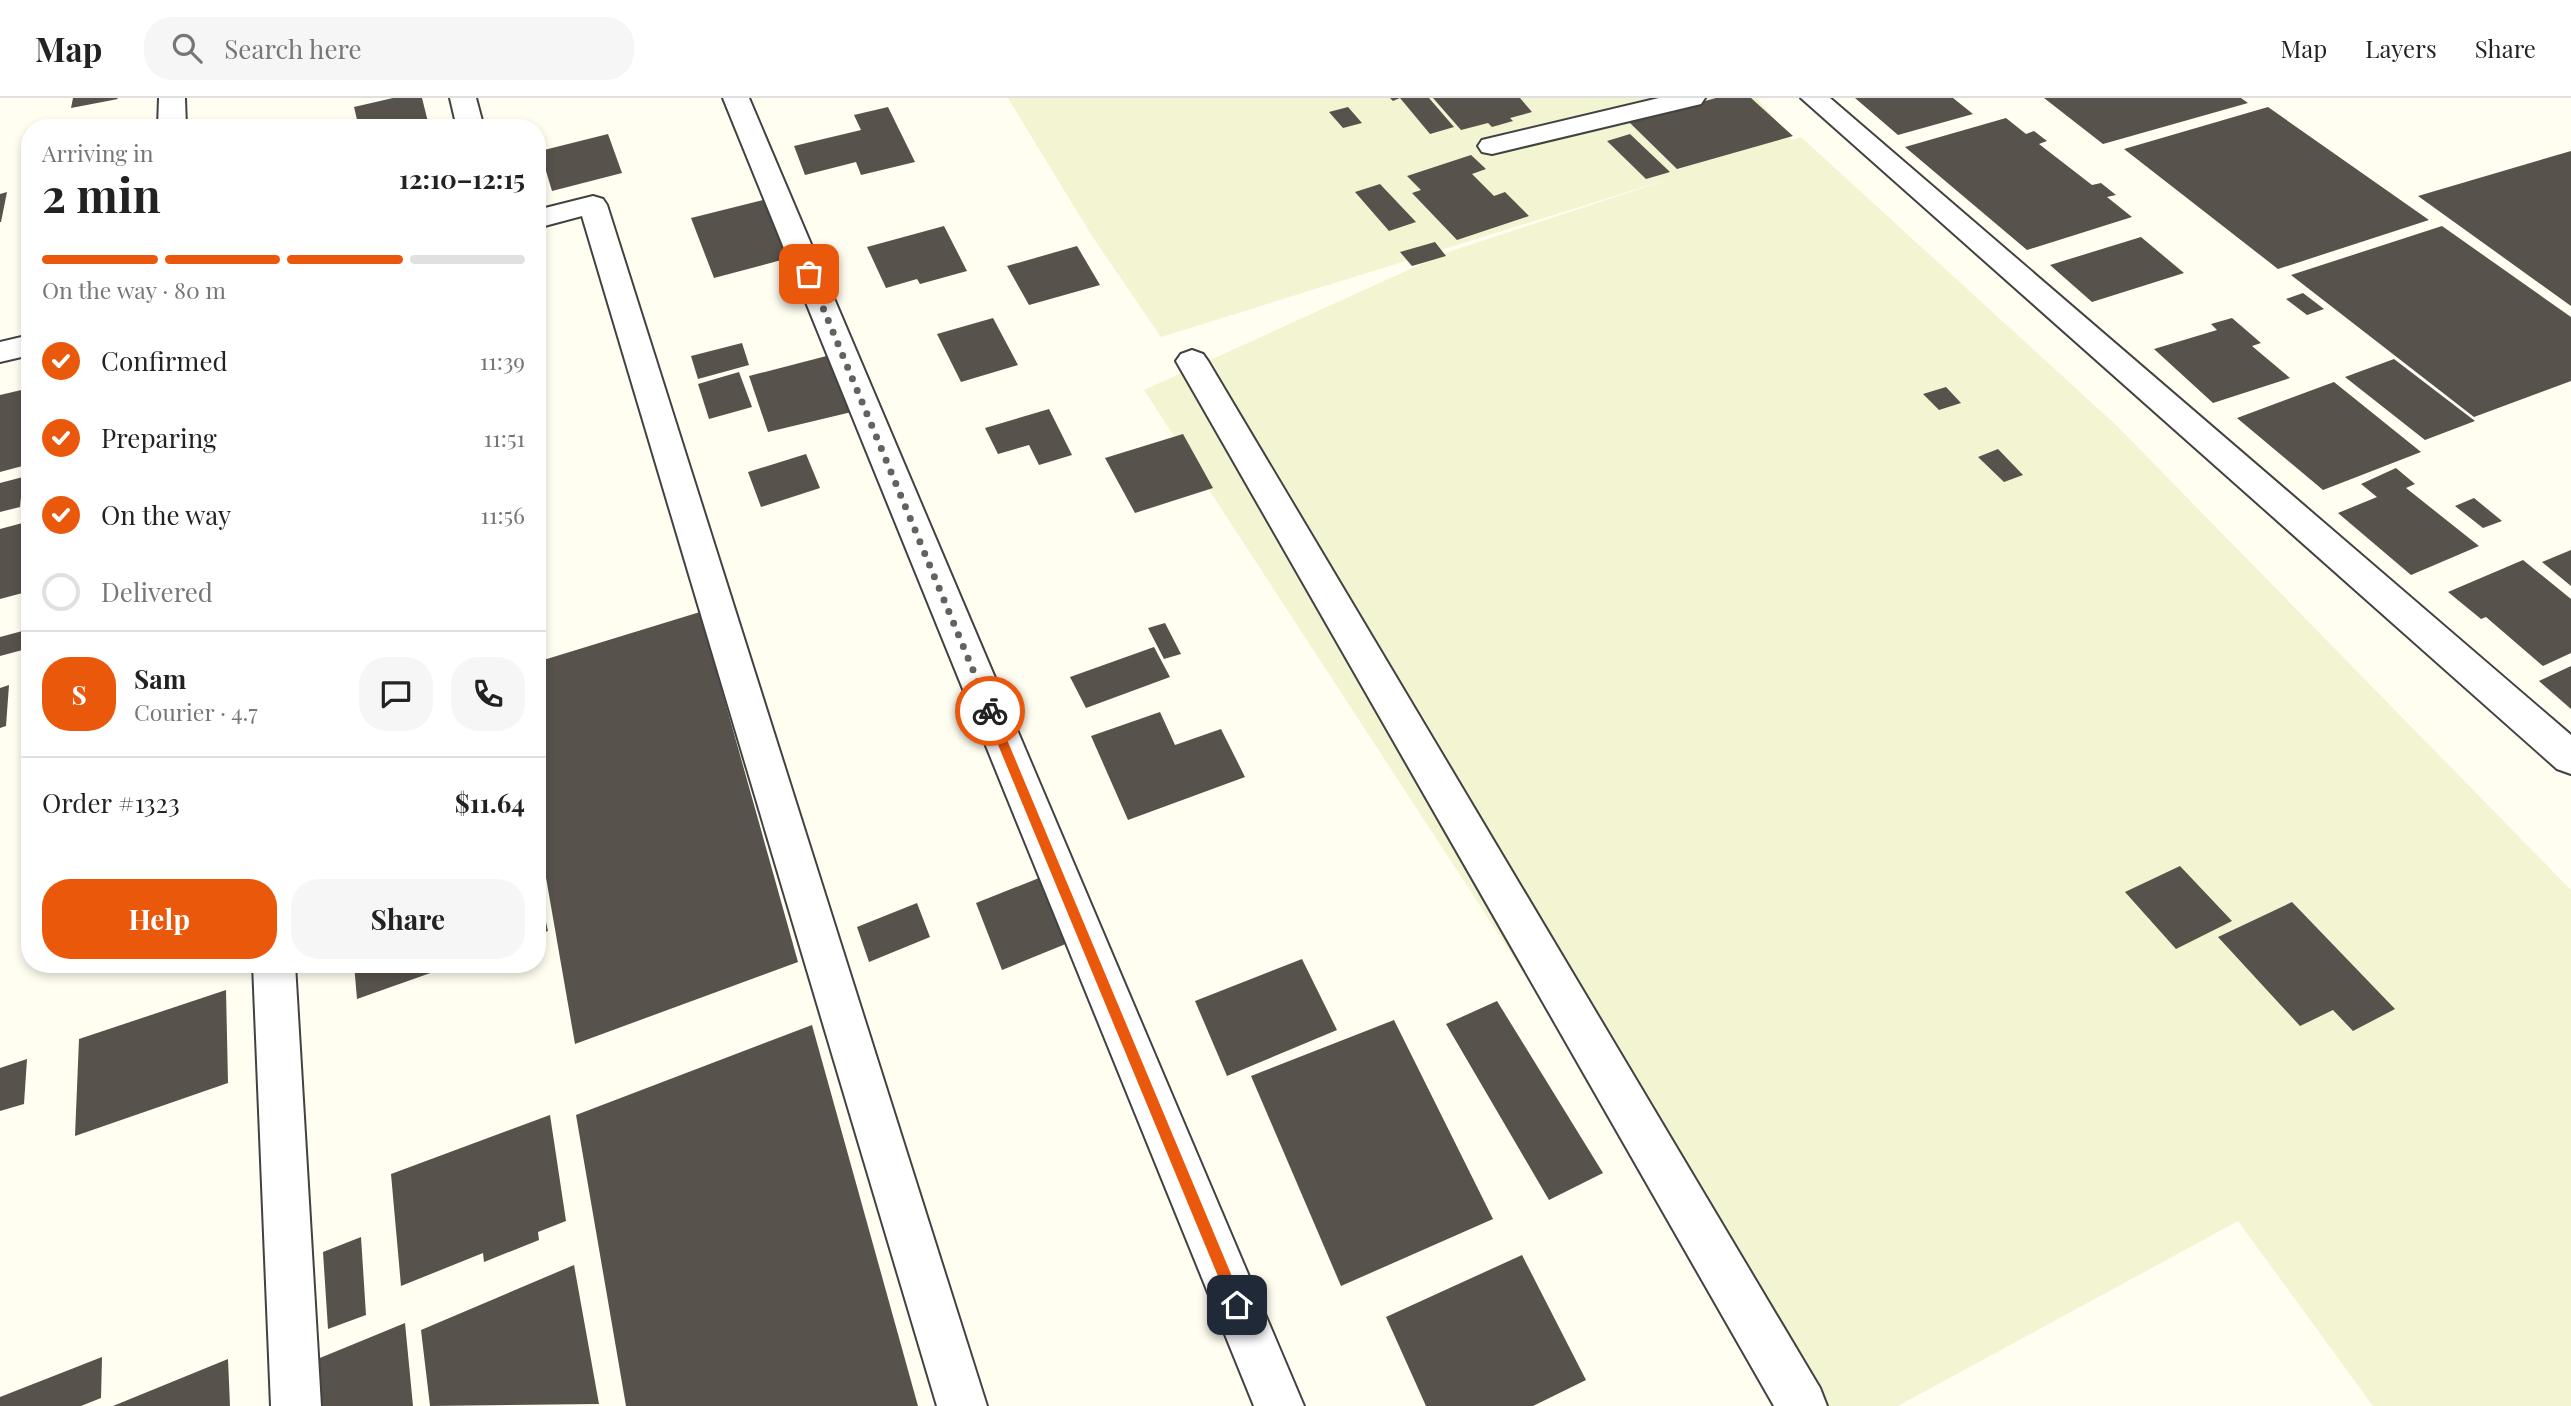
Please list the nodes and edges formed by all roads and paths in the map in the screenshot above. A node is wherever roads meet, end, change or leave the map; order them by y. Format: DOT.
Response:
graph roads {
  1 [pos="172,98"];
  2 [pos="463,98"];
  3 [pos="736,98"];
  4 [pos="1692,98"];
  5 [pos="1814,98"];
  6 [pos="172,119"];
  7 [pos="469,119"];
  8 [pos="1492,146"];
  9 [pos="546,217"];
  10 [pos="21,347"];
  11 [pos="0,352"];
  12 [pos="1192,361"];
  13 [pos="2571,758"];
  14 [pos="274,973"];
  15 [pos="296,1406"];
  16 [pos="962,1406"];
  17 [pos="1279,1406"];
  18 [pos="1802,1406"];
  1 -- 6 [label="street"];
  2 -- 7 [label="street"];
  3 -- 17 [label="street"];
  4 -- 8 [label="street"];
  5 -- 13 [label="street"];
  9 -- 16 [label="street"];
  10 -- 11 [label="street"];
  12 -- 18 [label="street"];
  14 -- 15 [label="street"];
}
